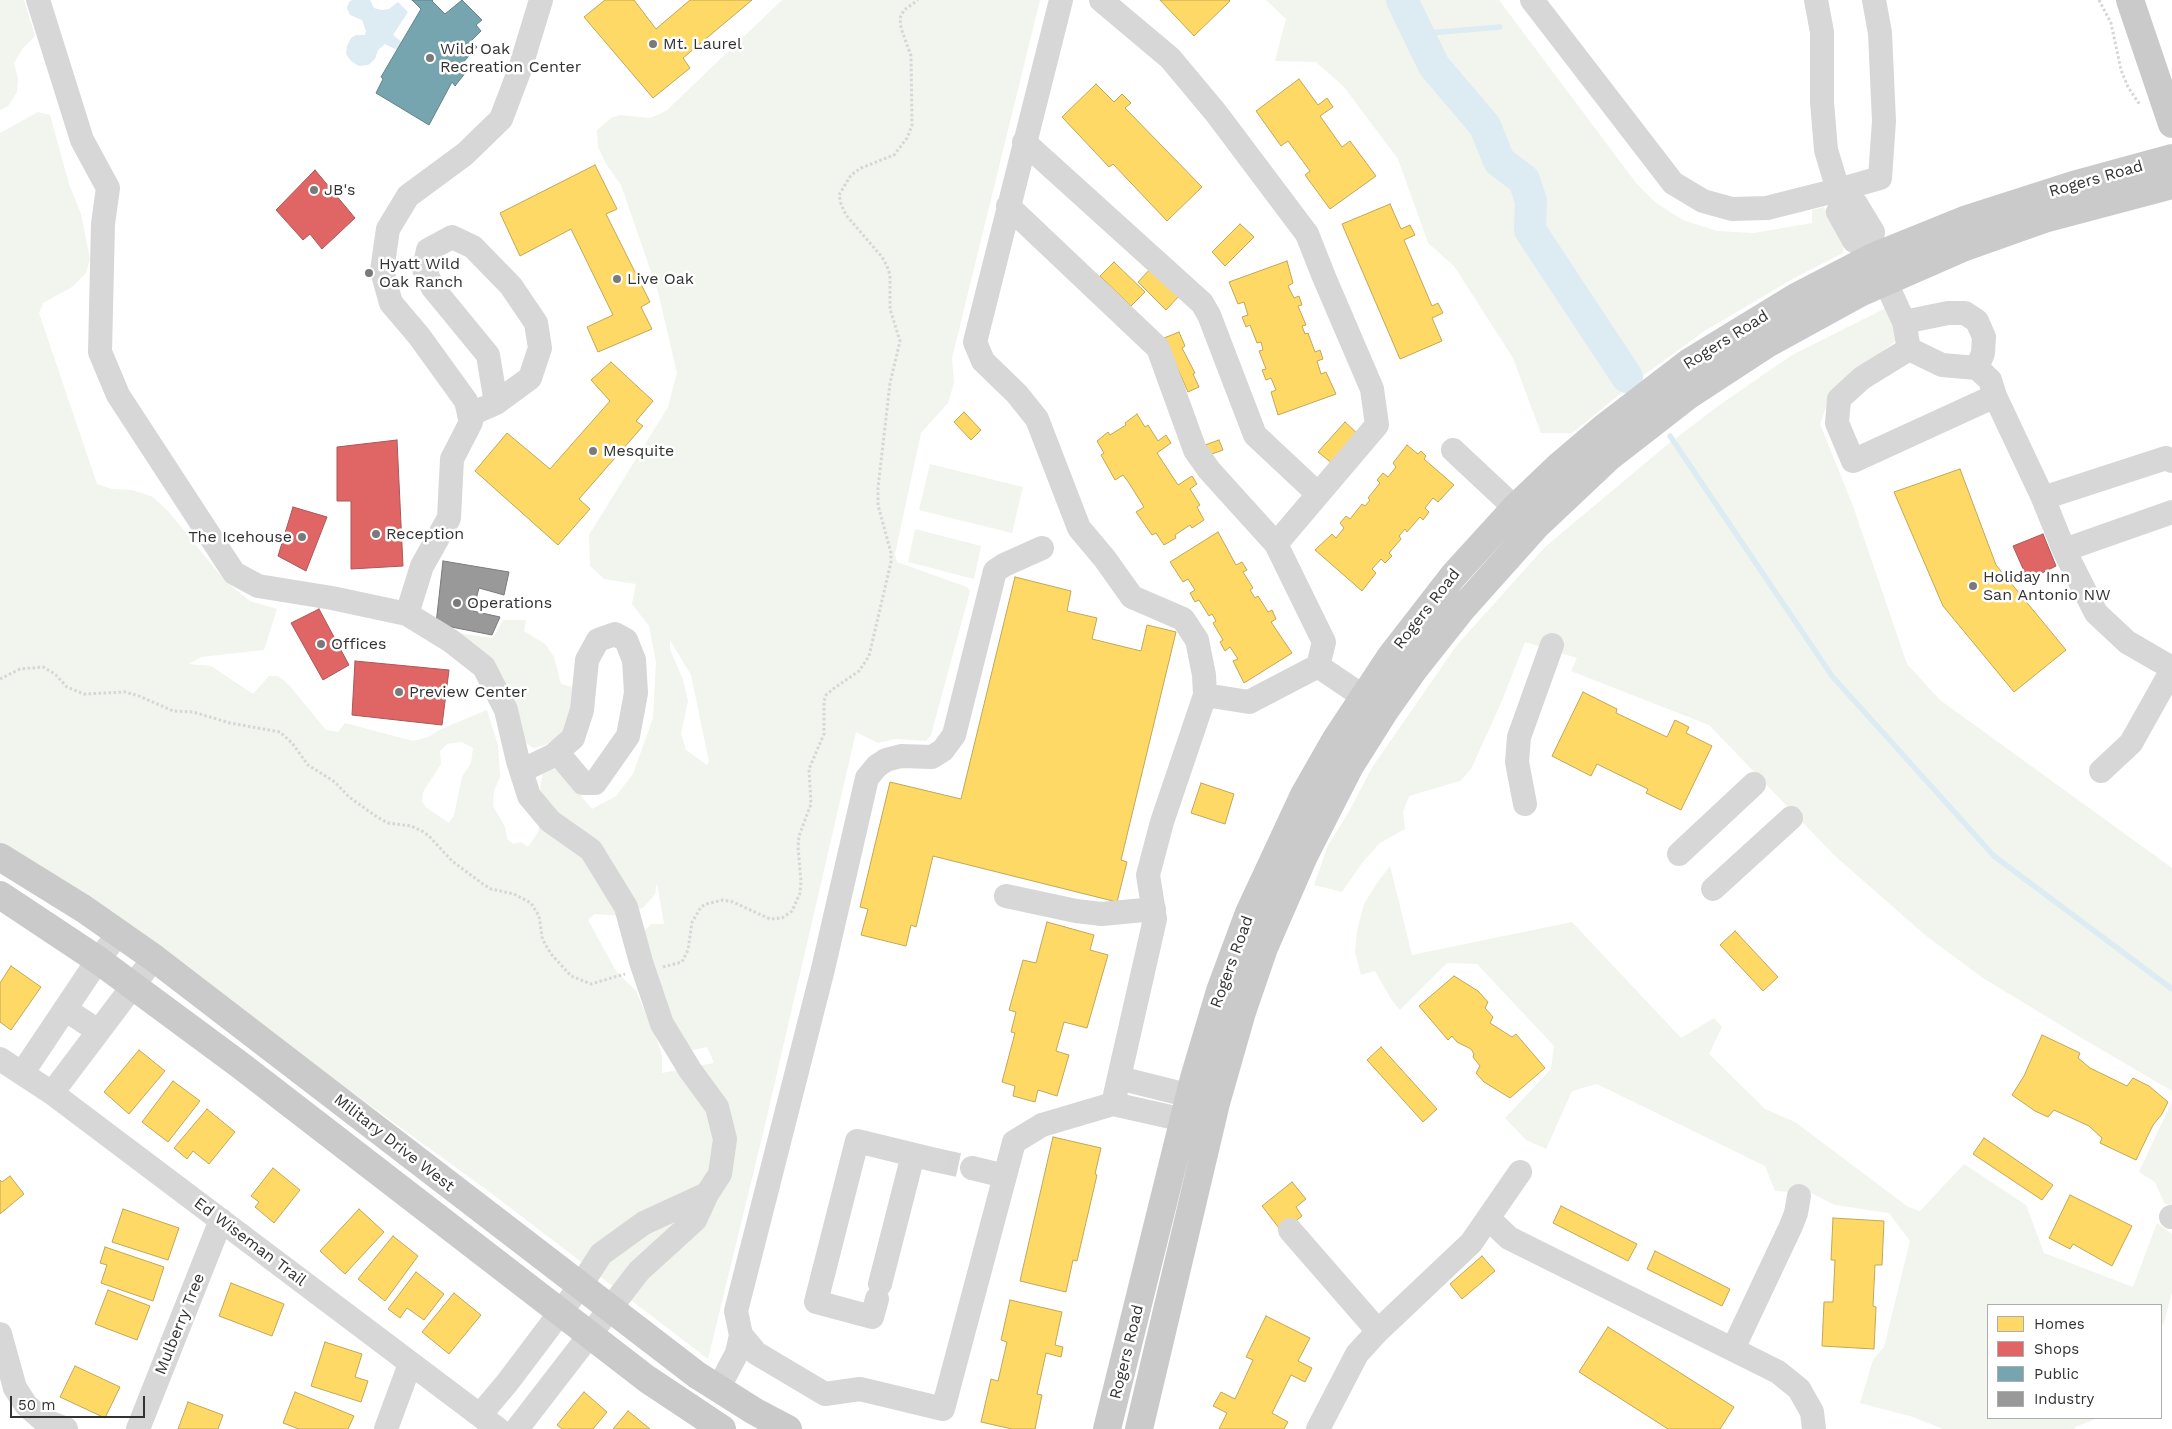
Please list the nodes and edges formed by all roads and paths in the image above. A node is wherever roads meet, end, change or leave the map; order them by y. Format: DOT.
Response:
graph roads {
  1 [pos="38,0"];
  2 [pos="541,0"];
  3 [pos="918,0"];
  4 [pos="1061,0"];
  5 [pos="1101,0"];
  6 [pos="1532,0"];
  7 [pos="1816,0"];
  8 [pos="1874,0"];
  9 [pos="2099,0"];
  10 [pos="2130,0"];
  11 [pos="2142,107"];
  12 [pos="2172,124"];
  13 [pos="1024,142"];
  14 [pos="2172,158"];
  15 [pos="2172,185"];
  16 [pos="1841,196"];
  17 [pos="1008,206"];
  18 [pos="1872,252"];
  19 [pos="1886,281"];
  20 [pos="1904,322"];
  21 [pos="1909,349"];
  22 [pos="1977,368"];
  23 [pos="1995,396"];
  24 [pos="496,403"];
  25 [pos="469,415"];
  26 [pos="1453,450"];
  27 [pos="2172,461"];
  28 [pos="1318,494"];
  29 [pos="2044,498"];
  30 [pos="1515,508"];
  31 [pos="2172,512"];
  32 [pos="1276,544"];
  33 [pos="1042,548"];
  34 [pos="2064,550"];
  35 [pos="407,614"];
  36 [pos="1552,645"];
  37 [pos="2172,669"];
  38 [pos="1326,672"];
  39 [pos="0,679"];
  40 [pos="1205,695"];
  41 [pos="1374,704"];
  42 [pos="557,752"];
  43 [pos="521,770"];
  44 [pos="2101,771"];
  45 [pos="1754,784"];
  46 [pos="1525,804"];
  47 [pos="1792,818"];
  48 [pos="1679,854"];
  49 [pos="0,857"];
  50 [pos="1714,890"];
  51 [pos="0,894"];
  52 [pos="1006,896"];
  53 [pos="1154,910"];
  54 [pos="120,933"];
  55 [pos="154,958"];
  56 [pos="98,960"];
  57 [pos="644,971"];
  58 [pos="132,985"];
  59 [pos="65,1009"];
  60 [pos="98,1031"];
  61 [pos="0,1059"];
  62 [pos="23,1072"];
  63 [pos="1119,1078"];
  64 [pos="52,1094"];
  65 [pos="1113,1104"];
  66 [pos="1187,1108"];
  67 [pos="1214,1114"];
  68 [pos="913,1155"];
  69 [pos="935,1160"];
  70 [pos="972,1168"];
  71 [pos="1520,1172"];
  72 [pos="1005,1176"];
  73 [pos="707,1194"];
  74 [pos="1800,1196"];
  75 [pos="1489,1219"];
  76 [pos="221,1220"];
  77 [pos="1290,1230"];
  78 [pos="581,1285"];
  79 [pos="611,1309"];
  80 [pos="560,1312"];
  81 [pos="1378,1331"];
  82 [pos="0,1334"];
  83 [pos="590,1335"];
  84 [pos="741,1335"];
  85 [pos="1733,1349"];
  86 [pos="526,1357"];
  87 [pos="410,1364"];
  88 [pos="556,1380"];
  89 [pos="718,1389"];
  90 [pos="489,1422"];
  91 [pos="66,1429"];
  92 [pos="138,1429"];
  93 [pos="386,1429"];
  94 [pos="517,1429"];
  95 [pos="722,1429"];
  96 [pos="788,1429"];
  97 [pos="1107,1429"];
  98 [pos="1139,1429"];
  99 [pos="1318,1429"];
  100 [pos="1814,1429"];
  1 -- 35 [label="street"];
  2 -- 25 [label="street"];
  3 -- 57 [label="path"];
  4 -- 13 [label="street"];
  5 -- 28 [label="street"];
  6 -- 16 [label="street"];
  7 -- 16 [label="street"];
  8 -- 16 [label="street"];
  9 -- 11 [label="path"];
  10 -- 12 [label="main road"];
  13 -- 17 [label="street"];
  13 -- 28 [label="street"];
  14 -- 18 [label="main road, Rogers Road"];
  15 -- 19 [label="main road, Rogers Road"];
  16 -- 18 [label="street"];
  17 -- 32 [label="street"];
  17 -- 40 [label="street"];
  18 -- 19 [label="street"];
  18 -- 30 [label="main road, Rogers Road"];
  19 -- 20 [label="street"];
  19 -- 41 [label="main road, Rogers Road"];
  20 -- 21 [label="street"];
  20 -- 22 [label="street"];
  21 -- 22 [label="street"];
  21 -- 23 [label="street"];
  22 -- 23 [label="street"];
  23 -- 29 [label="street"];
  24 -- 24 [label="street"];
  24 -- 25 [label="street"];
  25 -- 35 [label="street"];
  26 -- 30 [label="street"];
  27 -- 29 [label="street"];
  28 -- 32 [label="street"];
  29 -- 34 [label="street"];
  30 -- 41 [label="main road, Rogers Road"];
  31 -- 34 [label="street"];
  32 -- 38 [label="street"];
  33 -- 84 [label="street"];
  34 -- 37 [label="street"];
  35 -- 43 [label="street"];
  36 -- 46 [label="street"];
  37 -- 44 [label="street"];
  38 -- 40 [label="street"];
  38 -- 41 [label="street"];
  39 -- 57 [label="path"];
  40 -- 53 [label="street"];
  41 -- 66 [label="main road, Rogers Road"];
  41 -- 67 [label="main road, Rogers Road"];
  42 -- 42 [label="street"];
  42 -- 43 [label="street"];
  43 -- 57 [label="street"];
  45 -- 48 [label="street"];
  47 -- 50 [label="street"];
  49 -- 54 [label="main road, Military Drive West"];
  51 -- 56 [label="main road, Military Drive West"];
  52 -- 53 [label="street"];
  53 -- 63 [label="street"];
  54 -- 55 [label="main road, Military Drive West"];
  54 -- 56 [label="street"];
  55 -- 58 [label="street"];
  55 -- 78 [label="main road, Military Drive West"];
  56 -- 58 [label="main road, Military Drive West"];
  56 -- 59 [label="street"];
  57 -- 73 [label="street"];
  58 -- 60 [label="street"];
  58 -- 80 [label="main road, Military Drive West"];
  59 -- 60 [label="street"];
  59 -- 62 [label="street"];
  60 -- 64 [label="street"];
  61 -- 62 [label="street, Ed Wiseman Trail"];
  62 -- 64 [label="street, Ed Wiseman Trail"];
  63 -- 65 [label="street"];
  63 -- 66 [label="street"];
  64 -- 76 [label="street, Ed Wiseman Trail"];
  65 -- 66 [label="street"];
  65 -- 72 [label="street"];
  66 -- 67 [label="street"];
  66 -- 97 [label="main road, Rogers Road"];
  67 -- 98 [label="main road, Rogers Road"];
  68 -- 68 [label="street"];
  68 -- 69 [label="street"];
  70 -- 72 [label="street"];
  71 -- 75 [label="street"];
  72 -- 84 [label="street"];
  73 -- 78 [label="street"];
  73 -- 79 [label="street"];
  74 -- 85 [label="street"];
  75 -- 81 [label="street"];
  75 -- 85 [label="street"];
  76 -- 87 [label="street, Ed Wiseman Trail"];
  76 -- 92 [label="street, Mulberry Tree"];
  77 -- 81 [label="street"];
  78 -- 79 [label="main road, Military Drive West"];
  78 -- 80 [label="street"];
  79 -- 83 [label="street"];
  79 -- 89 [label="main road, Military Drive West"];
  80 -- 83 [label="main road, Military Drive West"];
  80 -- 86 [label="street"];
  81 -- 99 [label="street"];
  82 -- 91 [label="street"];
  83 -- 88 [label="street"];
  83 -- 95 [label="main road, Military Drive West"];
  84 -- 89 [label="street"];
  85 -- 100 [label="street"];
  86 -- 88 [label="street"];
  86 -- 90 [label="street"];
  87 -- 90 [label="street, Ed Wiseman Trail"];
  87 -- 93 [label="street"];
  88 -- 94 [label="street"];
  89 -- 96 [label="main road, Military Drive West"];
}
